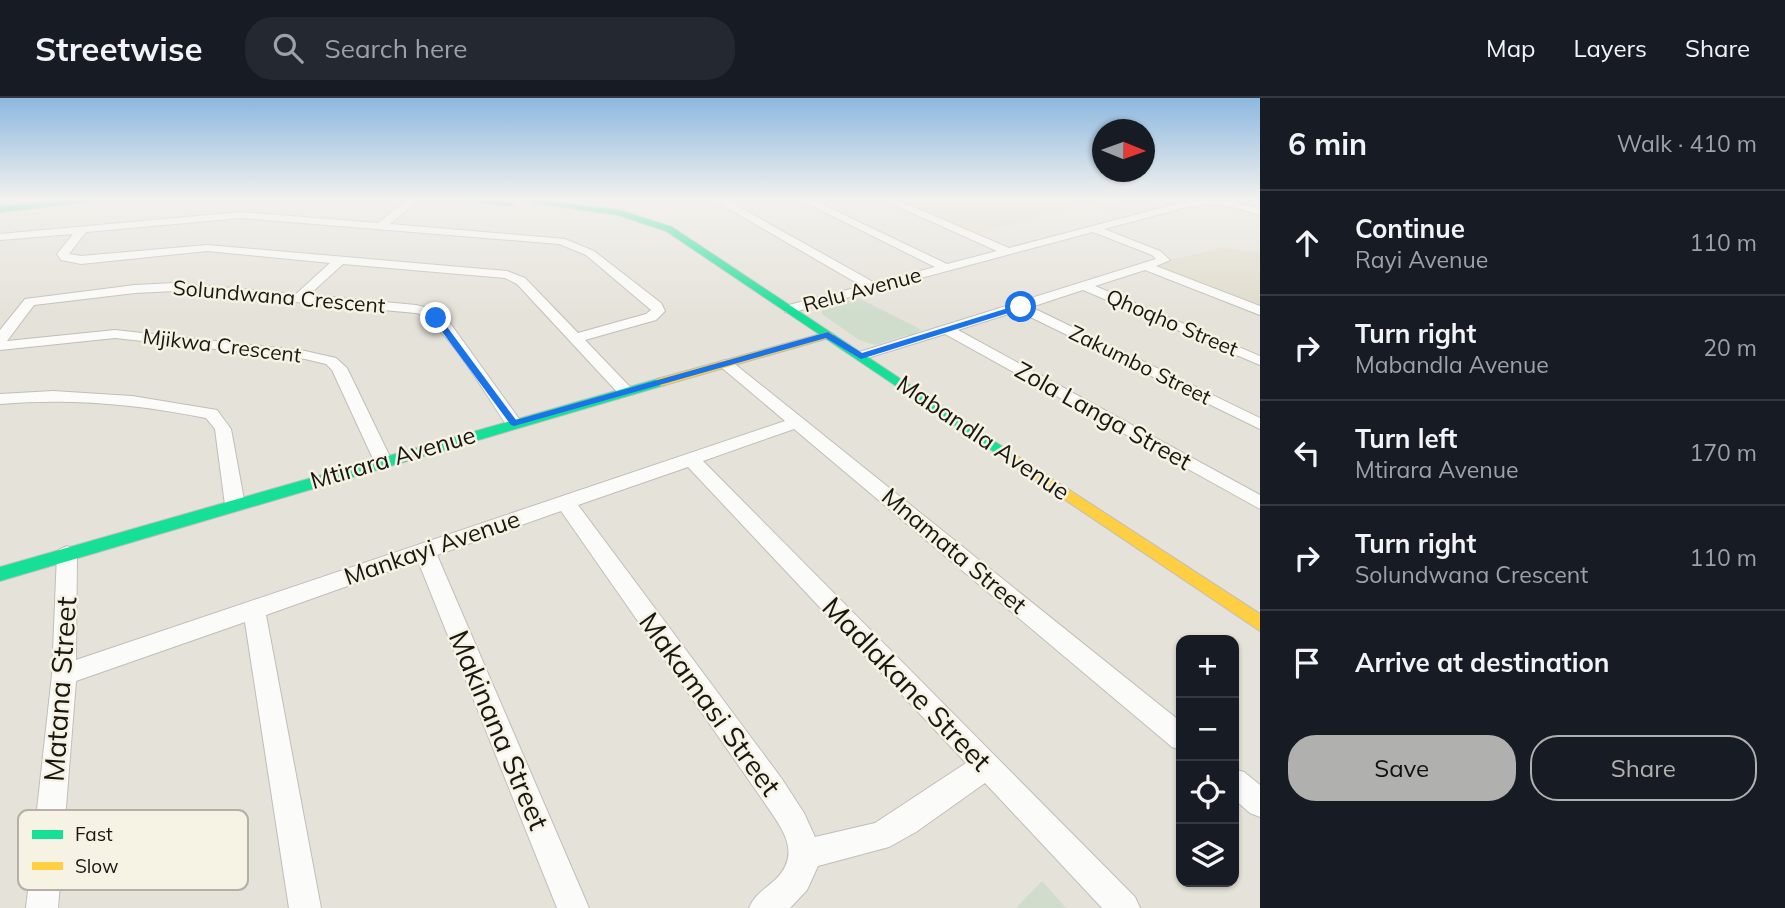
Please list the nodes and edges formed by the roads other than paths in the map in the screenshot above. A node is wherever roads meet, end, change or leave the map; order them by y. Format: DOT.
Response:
graph roads {
  1 [pos="77,237"];
  2 [pos="523,237"];
  3 [pos="681,237"];
  4 [pos="783,237"];
  5 [pos="881,237"];
  6 [pos="974,237"];
  7 [pos="1065,237"];
  8 [pos="1115,237"];
  9 [pos="1009,252"];
  10 [pos="341,258"];
  11 [pos="1144,266"];
  12 [pos="946,268"];
  13 [pos="1084,286"];
  14 [pos="873,288"];
  15 [pos="299,298"];
  16 [pos="1021,307"];
  17 [pos="790,309"];
  18 [pos="1260,311"];
  19 [pos="947,329"];
  20 [pos="828,335"];
  21 [pos="575,338"];
  22 [pos="0,343"];
  23 [pos="861,356"];
  24 [pos="1260,360"];
  25 [pos="726,364"];
  26 [pos="626,392"];
  27 [pos="0,399"];
  28 [pos="799,422"];
  29 [pos="514,423"];
  30 [pos="1260,424"];
  31 [pos="691,460"];
  32 [pos="383,461"];
  33 [pos="565,502"];
  34 [pos="1260,503"];
  35 [pos="235,505"];
  36 [pos="425,552"];
  37 [pos="67,554"];
  38 [pos="0,574"];
  39 [pos="254,610"];
  40 [pos="1260,624"];
  41 [pos="64,675"];
  42 [pos="1176,734"];
  43 [pos="985,766"];
  44 [pos="1239,786"];
  45 [pos="1260,803"];
  46 [pos="51,810"];
  47 [pos="806,854"];
  48 [pos="44,890"];
  49 [pos="42,908"];
  50 [pos="305,908"];
  51 [pos="573,908"];
  52 [pos="765,908"];
  53 [pos="1124,908"];
  1 -- 10 [label="street"];
  2 -- 21 [label="street"];
  3 -- 17 [label="street, Mabandla Avenue"];
  4 -- 14 [label="street"];
  5 -- 12 [label="street"];
  6 -- 9 [label="street"];
  7 -- 9 [label="street, Relu Avenue"];
  8 -- 11 [label="street"];
  9 -- 12 [label="street, Relu Avenue"];
  10 -- 15 [label="street"];
  10 -- 21 [label="street"];
  11 -- 13 [label="street"];
  11 -- 18 [label="street"];
  12 -- 14 [label="street, Relu Avenue"];
  13 -- 16 [label="street"];
  13 -- 24 [label="street, Qhoqho Street"];
  14 -- 17 [label="street, Relu Avenue"];
  15 -- 22 [label="street, Solundwana Crescent"];
  15 -- 29 [label="street, Solundwana Crescent"];
  16 -- 19 [label="street"];
  16 -- 30 [label="street, Zakumbo Street"];
  17 -- 20 [label="street, Mabandla Avenue"];
  19 -- 23 [label="street"];
  19 -- 34 [label="street, Zola Langa Street"];
  20 -- 23 [label="street, Mabandla Avenue"];
  20 -- 25 [label="street, Mtirara Avenue"];
  21 -- 26 [label="street"];
  22 -- 32 [label="street, Mjikwa Crescent"];
  23 -- 40 [label="street, Mabandla Avenue"];
  25 -- 26 [label="street, Mtirara Avenue"];
  25 -- 28 [label="street, Mnamata Street"];
  26 -- 29 [label="street, Mtirara Avenue"];
  27 -- 35 [label="street"];
  28 -- 31 [label="street, Mankayi Avenue"];
  28 -- 42 [label="street, Mnamata Street"];
  29 -- 32 [label="street, Mtirara Avenue"];
  31 -- 33 [label="street, Mankayi Avenue"];
  31 -- 43 [label="street, Madlakane Street"];
  32 -- 35 [label="street, Mtirara Avenue"];
  33 -- 36 [label="street, Mankayi Avenue"];
  33 -- 47 [label="street, Makamasi Street"];
  35 -- 37 [label="street, Mtirara Avenue"];
  36 -- 39 [label="street, Mankayi Avenue"];
  36 -- 51 [label="street, Makinana Street"];
  37 -- 38 [label="street, Mtirara Avenue"];
  37 -- 41 [label="street, Matana Street"];
  39 -- 41 [label="street, Mankayi Avenue"];
  39 -- 50 [label="street"];
  41 -- 46 [label="street, Matana Street"];
  43 -- 47 [label="street"];
  43 -- 53 [label="street, Madlakane Street"];
  44 -- 45 [label="street"];
  47 -- 52 [label="street"];
  48 -- 49 [label="street, Matana Street"];
}
